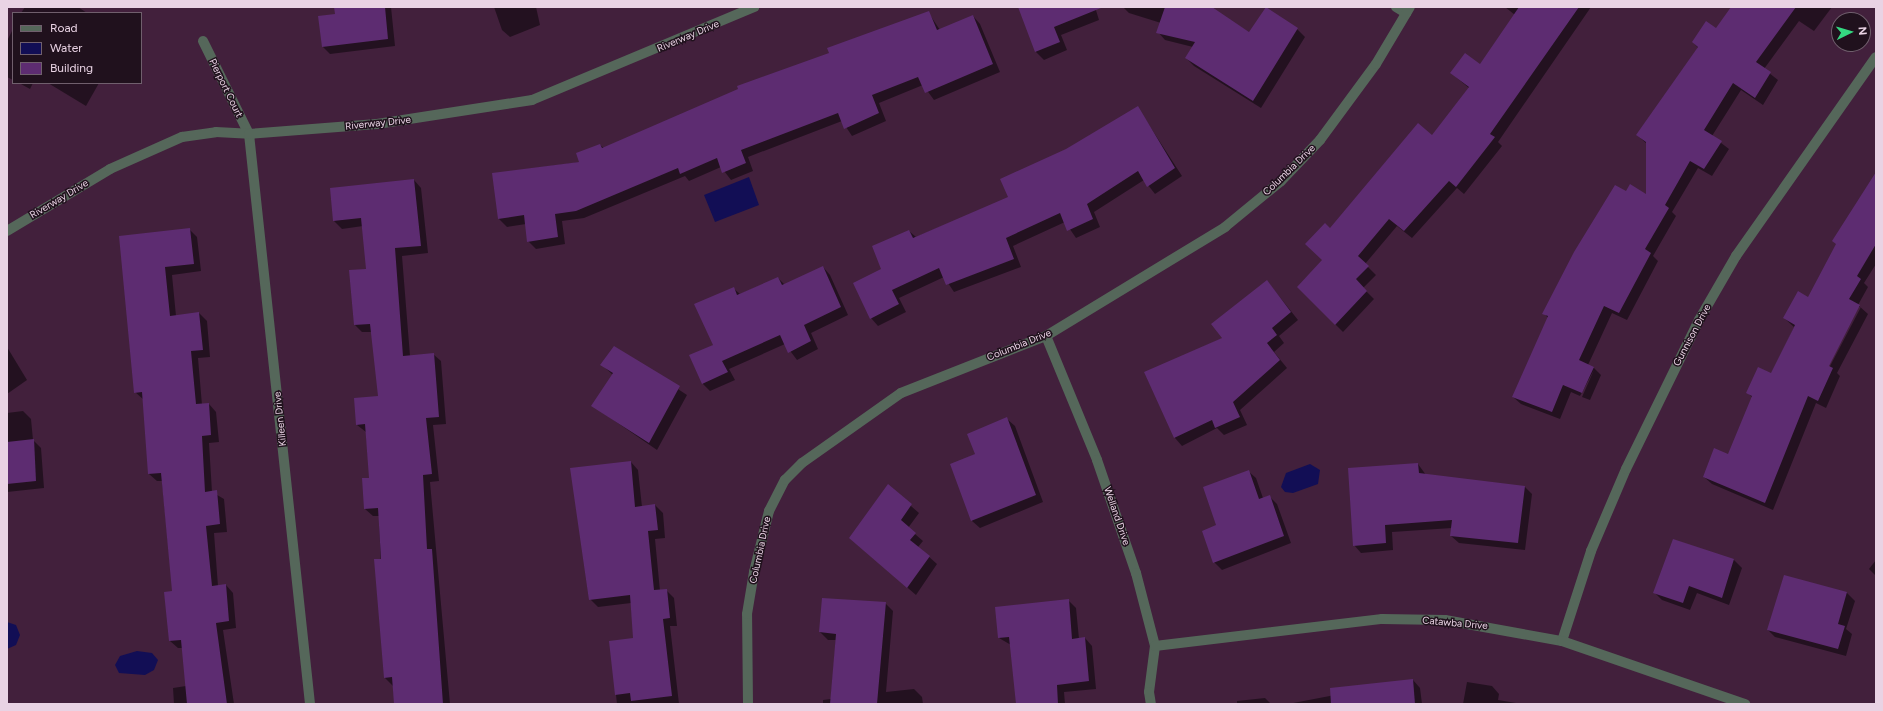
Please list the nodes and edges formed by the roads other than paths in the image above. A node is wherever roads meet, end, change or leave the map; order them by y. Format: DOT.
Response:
graph roads {
  1 [pos="754,7"];
  2 [pos="1396,7"];
  3 [pos="1408,10"];
  4 [pos="203,41"];
  5 [pos="1876,58"];
  6 [pos="249,134"];
  7 [pos="7,231"];
  8 [pos="1046,336"];
  9 [pos="1562,641"];
  10 [pos="1155,646"];
  11 [pos="310,704"];
  12 [pos="748,704"];
  13 [pos="1151,704"];
  14 [pos="1745,704"];
  1 -- 6 [label="street, Riverway Drive"];
  2 -- 3 [label="street"];
  3 -- 8 [label="street, Columbia Drive"];
  4 -- 6 [label="street, Pierport Court"];
  5 -- 9 [label="street, Gunnison Drive"];
  6 -- 7 [label="street, Riverway Drive"];
  6 -- 11 [label="street, Killeen Drive"];
  8 -- 10 [label="street, Welland Drive"];
  8 -- 12 [label="street, Columbia Drive"];
  9 -- 10 [label="street, Catawba Drive"];
  9 -- 14 [label="street, Catawba Drive"];
  10 -- 13 [label="street, Welland Drive"];
}
